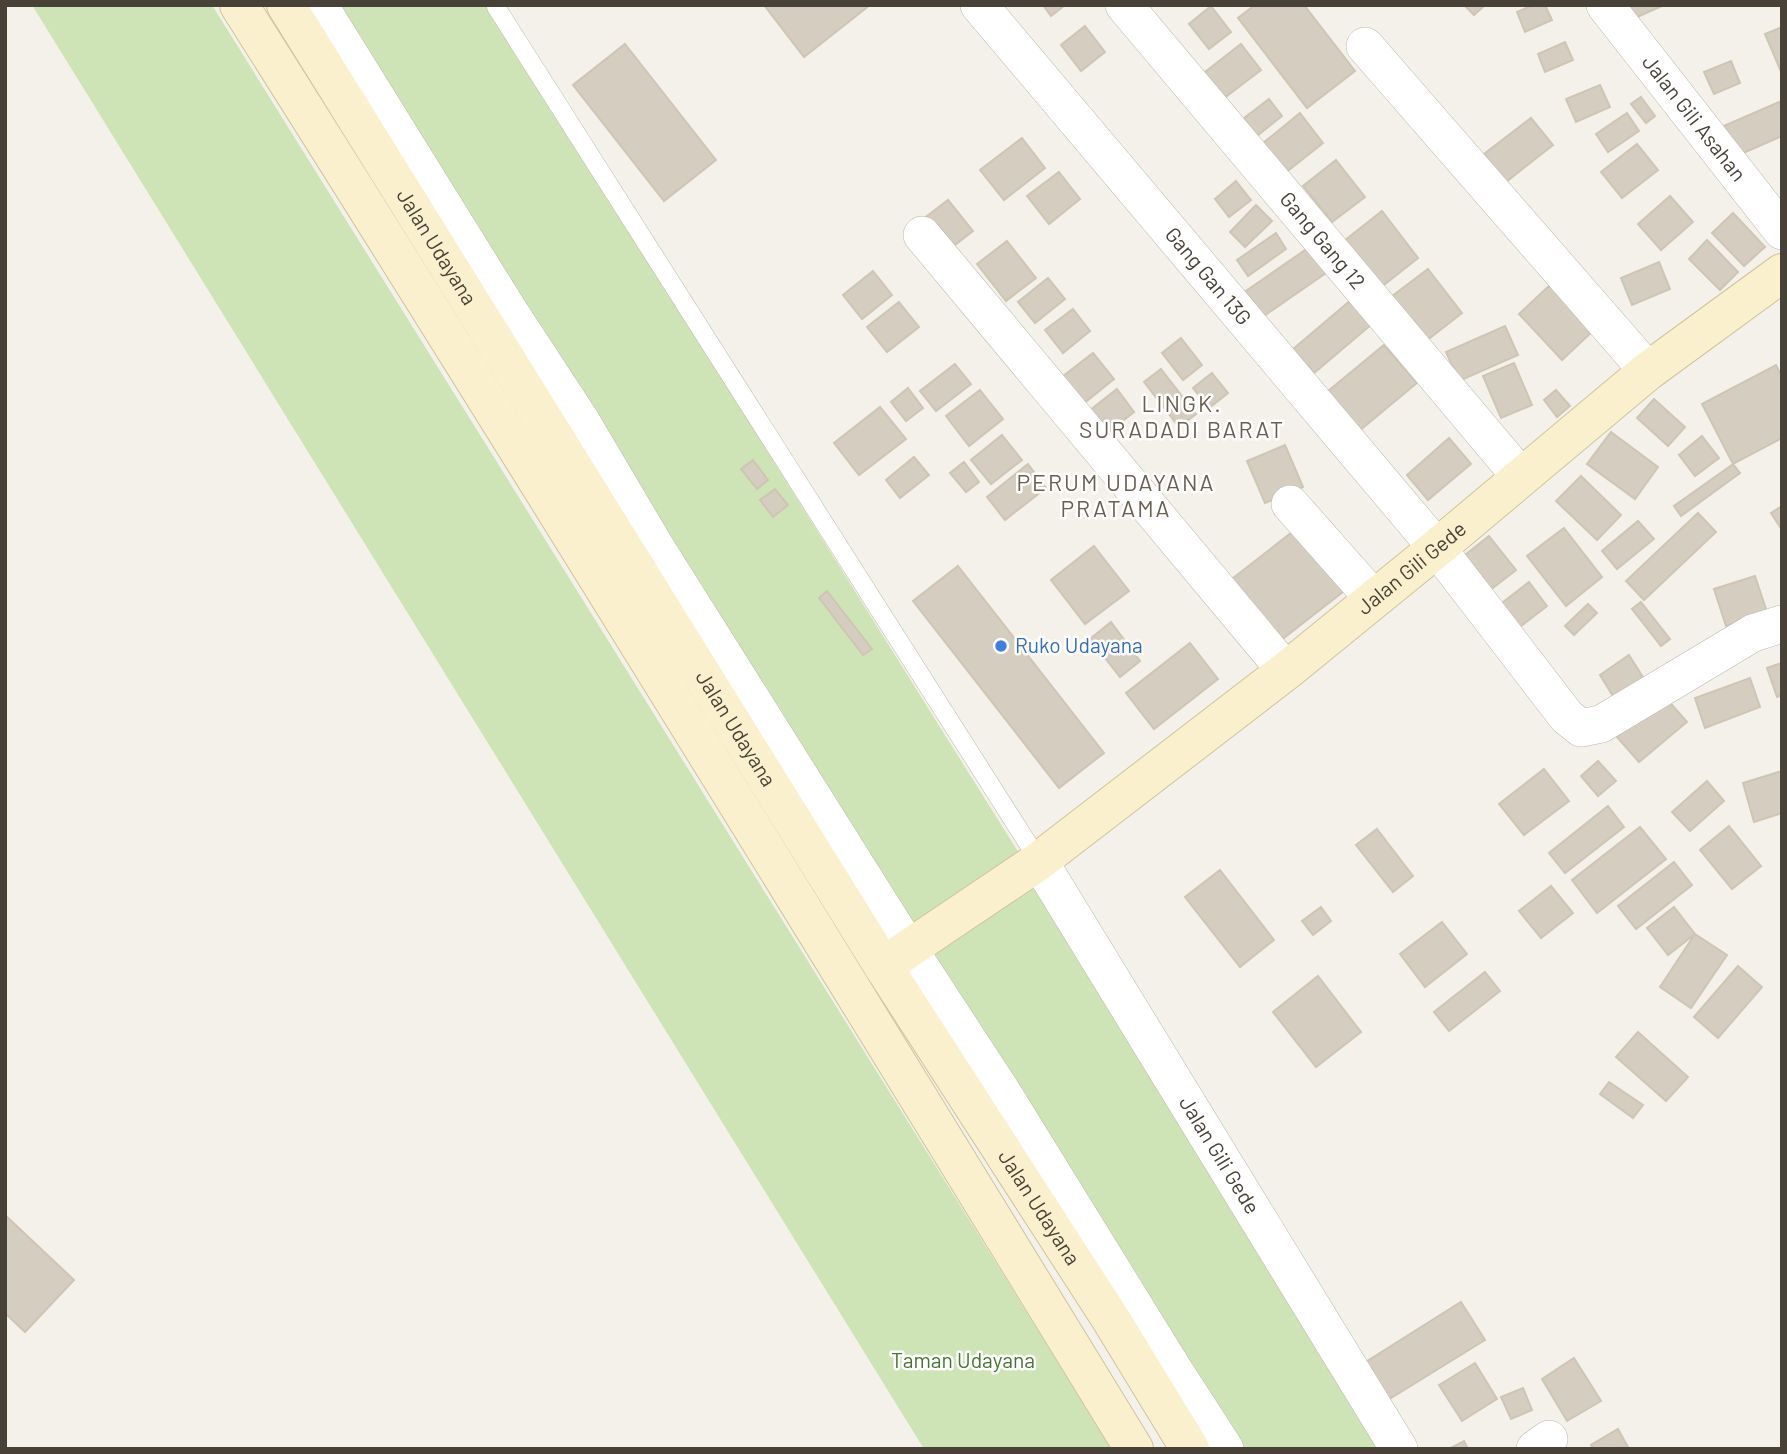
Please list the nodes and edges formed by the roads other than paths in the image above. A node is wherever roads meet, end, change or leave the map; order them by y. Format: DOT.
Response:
graph roads {
  1 [pos="239,5"];
  2 [pos="286,5"];
  3 [pos="319,5"];
  4 [pos="979,5"];
  5 [pos="1124,5"];
  6 [pos="1605,5"];
  7 [pos="496,7"];
  8 [pos="1365,46"];
  9 [pos="1782,231"];
  10 [pos="922,235"];
  11 [pos="1782,273"];
  12 [pos="1648,371"];
  13 [pos="1521,477"];
  14 [pos="1290,504"];
  15 [pos="1437,548"];
  16 [pos="653,595"];
  17 [pos="1374,599"];
  18 [pos="621,616"];
  19 [pos="1782,624"];
  20 [pos="1286,671"];
  21 [pos="1039,860"];
  22 [pos="896,957"];
  23 [pos="1134,1449"];
  24 [pos="1190,1449"];
  25 [pos="1225,1449"];
  26 [pos="1399,1449"];
  1 -- 18 [label="main road, Jalan Udayana"];
  2 -- 16 [label="main road, Jalan Udayana"];
  3 -- 22 [label="street"];
  4 -- 15 [label="street, Gang Gan 13G"];
  5 -- 13 [label="street, Gang Gang 12"];
  6 -- 9 [label="street, Jalan Gili Asahan"];
  7 -- 21 [label="lane"];
  8 -- 12 [label="street"];
  10 -- 20 [label="street"];
  11 -- 12 [label="main road, Jalan Gili Gede"];
  12 -- 13 [label="main road, Jalan Gili Gede"];
  13 -- 15 [label="main road, Jalan Gili Gede"];
  14 -- 17 [label="street"];
  15 -- 17 [label="main road, Jalan Gili Gede"];
  15 -- 19 [label="street, Gang Gan 13G"];
  16 -- 18 [label="main road"];
  16 -- 22 [label="main road, Jalan Udayana"];
  17 -- 20 [label="main road, Jalan Gili Gede"];
  18 -- 23 [label="main road, Jalan Udayana"];
  20 -- 21 [label="main road, Jalan Gili Gede"];
  21 -- 22 [label="main road, Jalan Gili Gede"];
  21 -- 26 [label="street, Jalan Gili Gede"];
  22 -- 24 [label="main road, Jalan Udayana"];
  22 -- 25 [label="street"];
}
